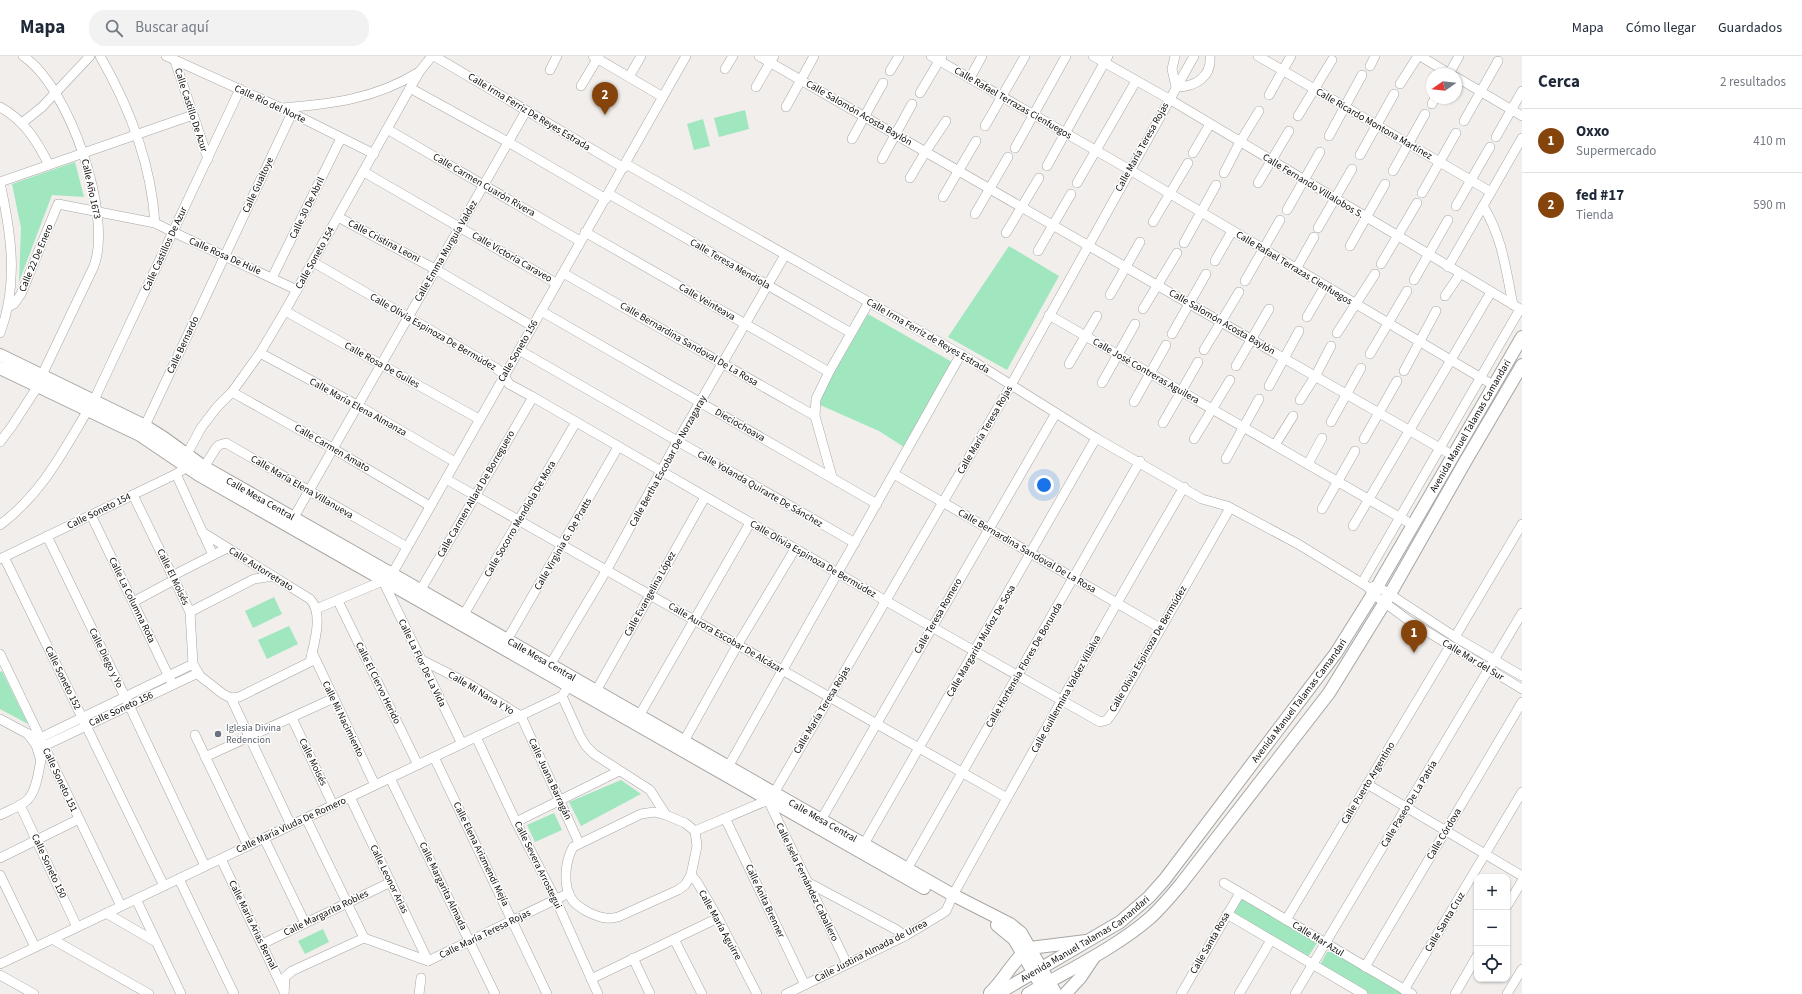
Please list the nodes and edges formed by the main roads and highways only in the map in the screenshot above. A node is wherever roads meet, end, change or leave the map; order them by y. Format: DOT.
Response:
graph roads {
  1 [pos="1522,337"];
  2 [pos="0,355"];
  3 [pos="1522,365"];
  4 [pos="0,368"];
  5 [pos="40,380"];
  6 [pos="195,465"];
  7 [pos="386,579"];
  8 [pos="571,682"];
  9 [pos="771,796"];
  10 [pos="952,899"];
  11 [pos="1089,941"];
  12 [pos="1026,950"];
  13 [pos="1097,954"];
  14 [pos="1038,971"];
  15 [pos="1045,987"];
  16 [pos="989,994"];
  17 [pos="997,994"];
  18 [pos="1028,994"];
  19 [pos="1056,994"];
  20 [pos="1065,994"];
  1 -- 11 [label="main road, Avenida Manuel Talamas Camandari"];
  2 -- 5 [label="main road, Calle Mesa Central"];
  3 -- 13 [label="main road, Avenida Manuel Talamas Camandari"];
  4 -- 5 [label="main road, Calle Mesa Central"];
  5 -- 6 [label="main road, Calle Mesa Central"];
  6 -- 7 [label="main road, Calle Mesa Central"];
  6 -- 7 [label="main road, Calle Mesa Central"];
  7 -- 8 [label="main road, Calle Mesa Central"];
  7 -- 8 [label="main road, Calle Mesa Central"];
  8 -- 9 [label="main road, Calle Mesa Central"];
  8 -- 9 [label="main road, Calle Mesa Central"];
  9 -- 10 [label="main road, Calle Mesa Central"];
  9 -- 10 [label="main road, Calle Mesa Central"];
  10 -- 12 [label="main road, Calle Mesa Central"];
  11 -- 12 [label="main road"];
  11 -- 14 [label="main road, Avenida Manuel Talamas Camandari"];
  12 -- 14 [label="main road, Calle Mesa Central"];
  12 -- 16 [label="main road"];
  13 -- 15 [label="main road, Avenida Manuel Talamas Camandari"];
  13 -- 20 [label="main road"];
  14 -- 15 [label="main road, Calle Mesa Central"];
  14 -- 17 [label="main road, Avenida Manuel Talamas Camandari"];
  15 -- 18 [label="main road, Avenida Manuel Talamas Camandari"];
  15 -- 19 [label="main road, Calle Mesa Central"];
}
